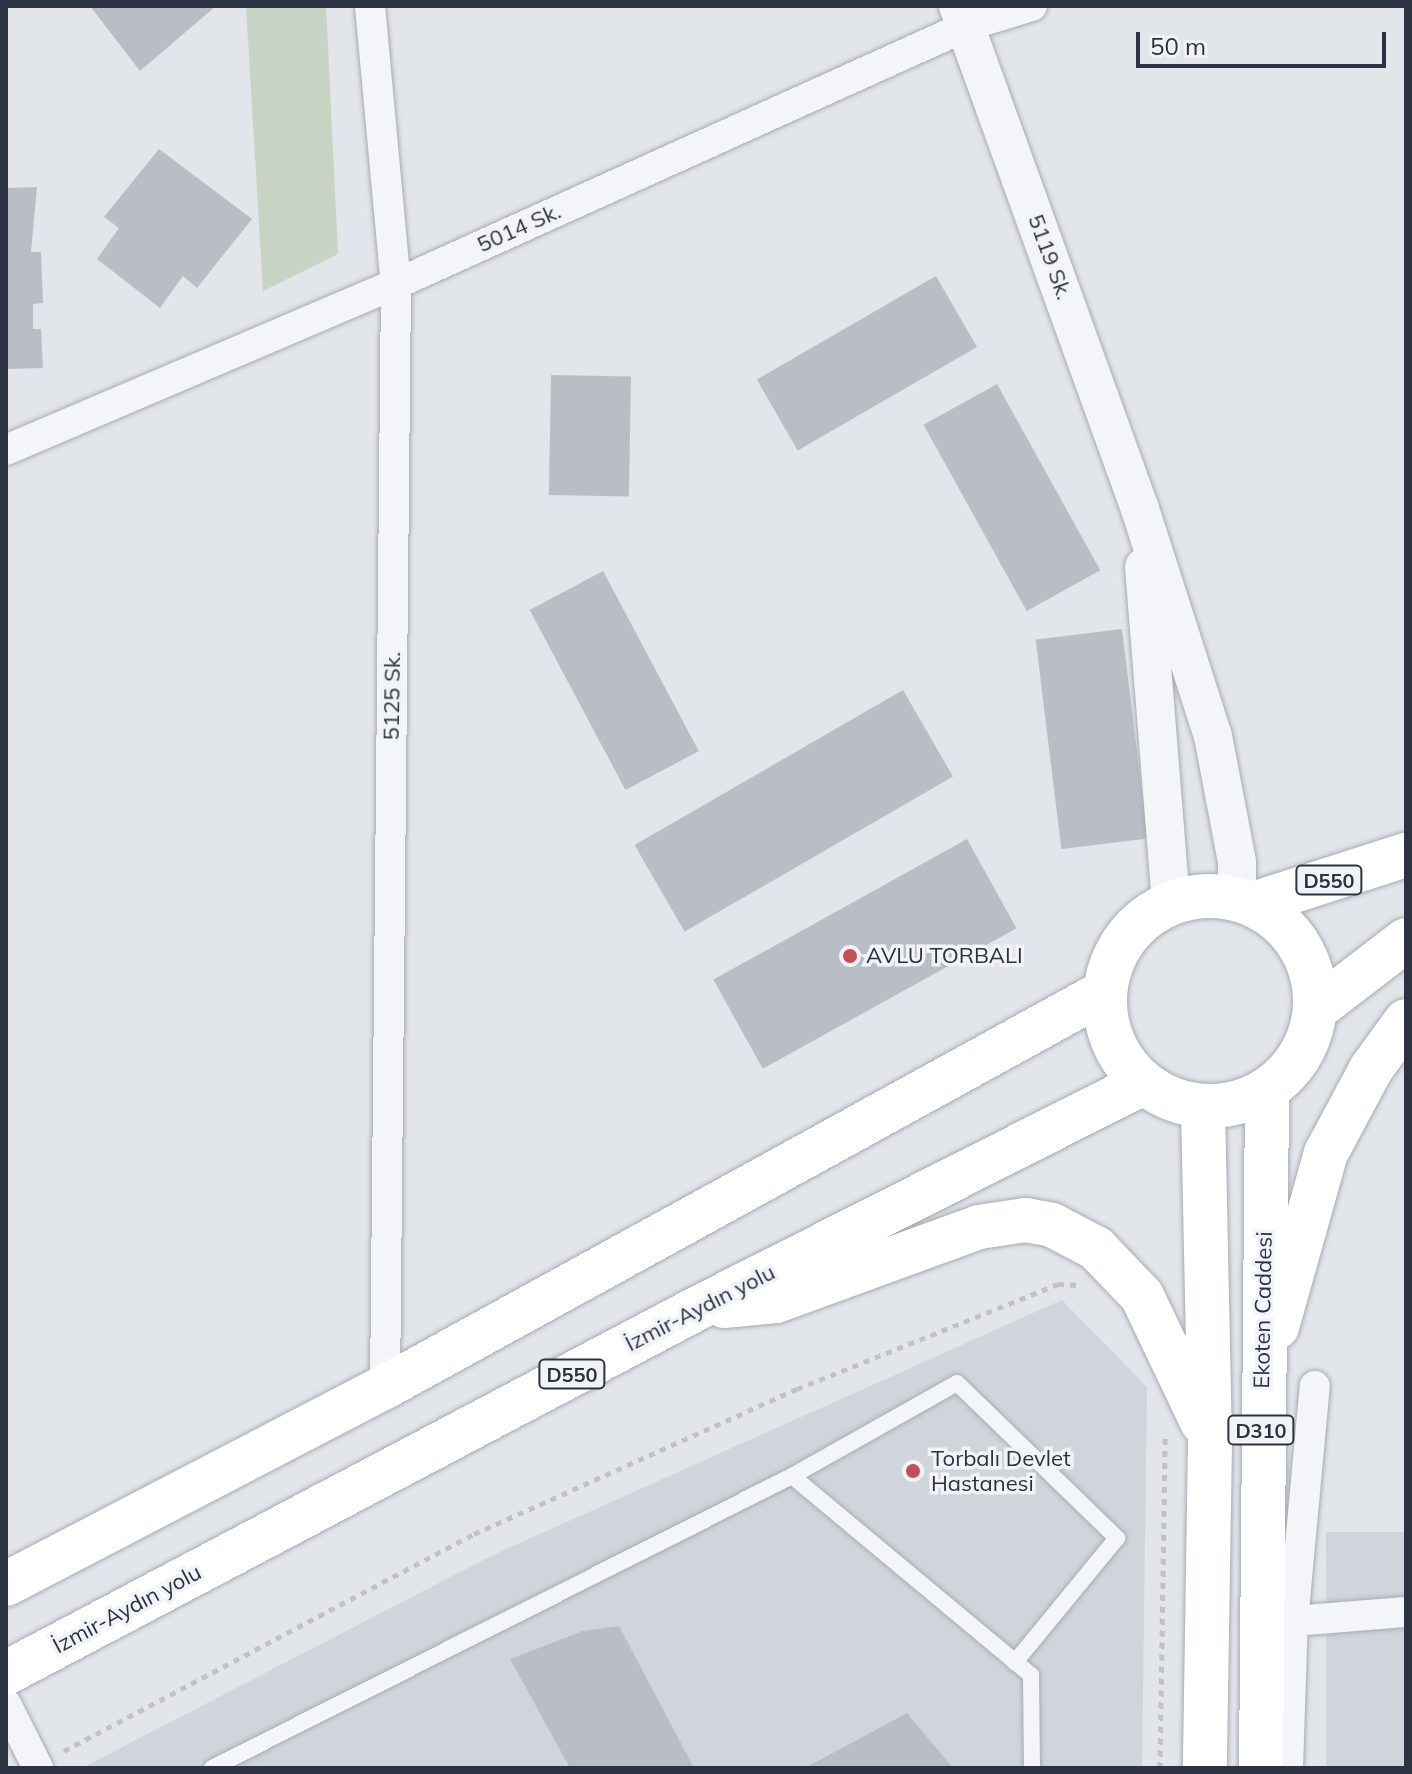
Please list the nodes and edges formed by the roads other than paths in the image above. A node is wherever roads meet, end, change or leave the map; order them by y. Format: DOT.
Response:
graph roads {
  1 [pos="370,6"];
  2 [pos="1032,6"];
  3 [pos="963,16"];
  4 [pos="396,284"];
  5 [pos="6,450"];
  6 [pos="1140,509"];
  7 [pos="1406,855"];
  8 [pos="1245,901"];
  9 [pos="1171,902"];
  10 [pos="1406,940"];
  11 [pos="1104,992"];
  12 [pos="1316,1009"];
  13 [pos="1406,1021"];
  14 [pos="1143,1083"];
  15 [pos="1267,1091"];
  16 [pos="1203,1107"];
  17 [pos="698,1308"];
  18 [pos="1261,1353"];
  19 [pos="1315,1386"];
  20 [pos="385,1387"];
  21 [pos="1210,1441"];
  22 [pos="792,1476"];
  23 [pos="6,1584"];
  24 [pos="1406,1612"];
  25 [pos="1293,1621"];
  26 [pos="1015,1662"];
  27 [pos="6,1673"];
  28 [pos="6,1704"];
  29 [pos="35,1767"];
  30 [pos="212,1768"];
  31 [pos="1032,1768"];
  32 [pos="1205,1768"];
  33 [pos="1261,1768"];
  34 [pos="1288,1768"];
  1 -- 4 [label="street, 5125 Sk."];
  2 -- 3 [label="street, 5014 Sk."];
  3 -- 4 [label="street, 5014 Sk."];
  3 -- 6 [label="street, 5119 Sk."];
  4 -- 5 [label="street, 5014 Sk."];
  4 -- 20 [label="street, 5125 Sk."];
  6 -- 8 [label="street"];
  6 -- 9 [label="street"];
  7 -- 8 [label="highway, D550"];
  8 -- 9 [label="highway"];
  8 -- 12 [label="highway"];
  9 -- 11 [label="highway"];
  10 -- 12 [label="highway"];
  11 -- 14 [label="highway"];
  11 -- 20 [label="highway"];
  12 -- 15 [label="highway"];
  13 -- 18 [label="highway"];
  14 -- 16 [label="highway"];
  14 -- 17 [label="highway, İzmir-Aydın yolu / D550"];
  15 -- 16 [label="highway"];
  15 -- 18 [label="highway, Ekoten Caddesi / D310"];
  16 -- 21 [label="highway, D310"];
  17 -- 21 [label="highway"];
  17 -- 27 [label="highway, İzmir-Aydın yolu / D550"];
  18 -- 33 [label="highway, Ekoten Caddesi / D310"];
  19 -- 25 [label="street"];
  20 -- 23 [label="highway"];
  21 -- 32 [label="highway, D310"];
  22 -- 26 [label="lane"];
  22 -- 26 [label="lane"];
  22 -- 30 [label="lane"];
  24 -- 25 [label="street"];
  25 -- 34 [label="street"];
  26 -- 31 [label="lane"];
  28 -- 29 [label="street"];
}
